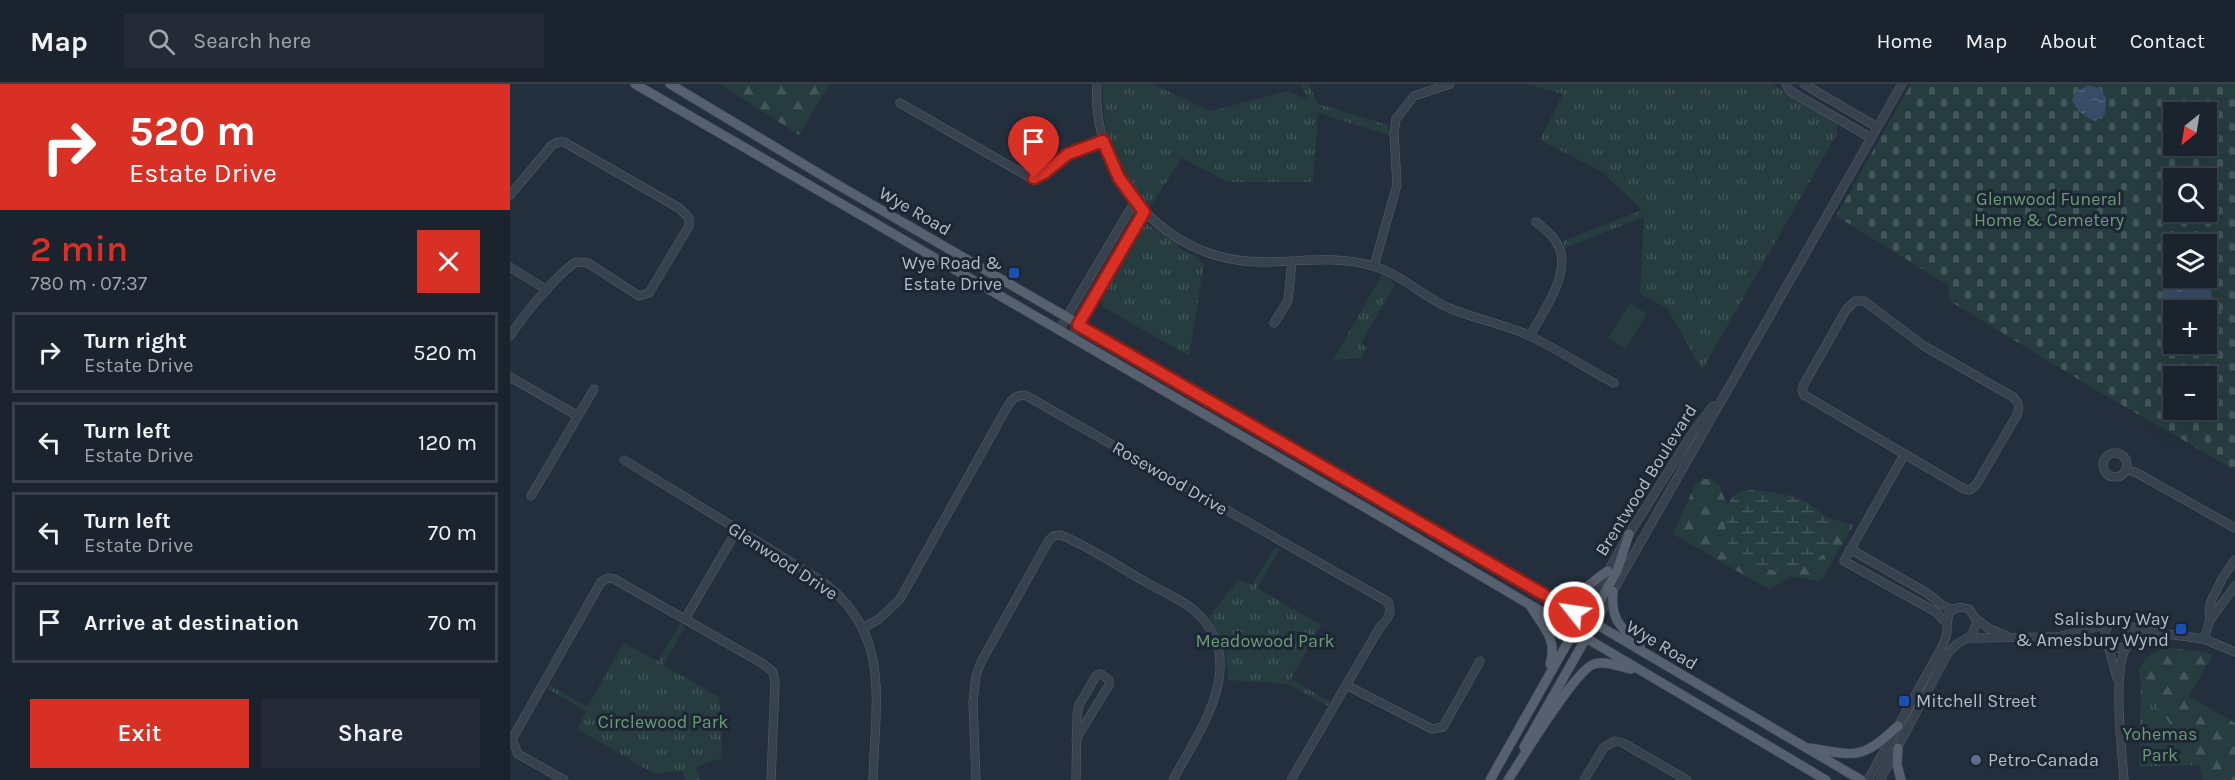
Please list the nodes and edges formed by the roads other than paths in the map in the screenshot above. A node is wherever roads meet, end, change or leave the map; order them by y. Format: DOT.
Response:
graph roads {
  1 [pos="635,84"];
  2 [pos="670,84"];
  3 [pos="1097,84"];
  4 [pos="1450,84"];
  5 [pos="1786,84"];
  6 [pos="1804,84"];
  7 [pos="1902,84"];
  8 [pos="900,103"];
  9 [pos="1877,127"];
  10 [pos="1871,138"];
  11 [pos="1103,141"];
  12 [pos="510,195"];
  13 [pos="1135,201"];
  14 [pos="1144,212"];
  15 [pos="1536,222"];
  16 [pos="1292,261"];
  17 [pos="1374,266"];
  18 [pos="510,267"];
  19 [pos="547,290"];
  20 [pos="1066,318"];
  21 [pos="1274,323"];
  22 [pos="1078,325"];
  23 [pos="1059,330"];
  24 [pos="510,336"];
  25 [pos="1530,336"];
  26 [pos="1072,337"];
  27 [pos="510,377"];
  28 [pos="1614,383"];
  29 [pos="1726,388"];
  30 [pos="594,389"];
  31 [pos="578,416"];
  32 [pos="1904,455"];
  33 [pos="624,460"];
  34 [pos="2126,469"];
  35 [pos="531,496"];
  36 [pos="2235,528"];
  37 [pos="737,530"];
  38 [pos="1629,534"];
  39 [pos="1850,549"];
  40 [pos="2235,560"];
  41 [pos="1608,571"];
  42 [pos="2235,586"];
  43 [pos="1537,591"];
  44 [pos="1613,591"];
  45 [pos="1530,605"];
  46 [pos="1953,610"];
  47 [pos="1976,618"];
  48 [pos="685,619"];
  49 [pos="2210,620"];
  50 [pos="1588,621"];
  51 [pos="2112,623"];
  52 [pos="2126,624"];
  53 [pos="1946,627"];
  54 [pos="863,628"];
  55 [pos="1574,632"];
  56 [pos="2167,634"];
  57 [pos="2009,637"];
  58 [pos="2057,637"];
  59 [pos="1586,639"];
  60 [pos="1965,639"];
  61 [pos="2204,639"];
  62 [pos="2107,643"];
  63 [pos="2128,644"];
  64 [pos="2235,652"];
  65 [pos="1647,655"];
  66 [pos="1480,661"];
  67 [pos="1638,670"];
  68 [pos="1545,679"];
  69 [pos="1346,685"];
  70 [pos="2120,691"];
  71 [pos="1898,726"];
  72 [pos="1076,739"];
  73 [pos="1804,747"];
  74 [pos="1898,748"];
  75 [pos="564,780"];
  76 [pos="771,780"];
  77 [pos="873,780"];
  78 [pos="976,780"];
  79 [pos="1076,780"];
  80 [pos="1173,780"];
  81 [pos="1291,780"];
  82 [pos="1490,780"];
  83 [pos="1507,780"];
  84 [pos="1584,780"];
  85 [pos="1687,780"];
  86 [pos="1826,780"];
  87 [pos="1861,780"];
  88 [pos="1868,780"];
  89 [pos="1880,780"];
  90 [pos="1901,780"];
  91 [pos="2124,780"];
  1 -- 23 [label="main road, Wye Road"];
  2 -- 20 [label="main road, Wye Road"];
  3 -- 11 [label="street"];
  4 -- 17 [label="street"];
  5 -- 10 [label="street"];
  6 -- 9 [label="street"];
  7 -- 9 [label="street, Brentwood Boulevard"];
  8 -- 11 [label="street"];
  9 -- 10 [label="street, Brentwood Boulevard"];
  10 -- 29 [label="street, Brentwood Boulevard"];
  11 -- 13 [label="street"];
  12 -- 19 [label="street"];
  13 -- 14 [label="street"];
  13 -- 20 [label="street"];
  14 -- 16 [label="street"];
  14 -- 22 [label="street"];
  15 -- 25 [label="street"];
  16 -- 17 [label="street"];
  16 -- 21 [label="street"];
  17 -- 25 [label="street"];
  18 -- 19 [label="street"];
  19 -- 24 [label="street"];
  20 -- 22 [label="main road, Wye Road"];
  20 -- 23 [label="street"];
  22 -- 26 [label="street"];
  22 -- 43 [label="main road, Wye Road"];
  23 -- 26 [label="main road, Wye Road"];
  25 -- 28 [label="street"];
  26 -- 45 [label="main road, Wye Road"];
  27 -- 31 [label="street"];
  29 -- 38 [label="street, Brentwood Boulevard"];
  29 -- 44 [label="street, Brentwood Boulevard"];
  30 -- 31 [label="street"];
  31 -- 35 [label="street"];
  32 -- 32 [label="street"];
  32 -- 39 [label="street"];
  33 -- 37 [label="street, Glenwood Drive"];
  34 -- 36 [label="street"];
  37 -- 48 [label="street"];
  37 -- 54 [label="street, Glenwood Drive"];
  38 -- 41 [label="street, Brentwood Boulevard"];
  38 -- 50 [label="main road"];
  39 -- 46 [label="street"];
  39 -- 53 [label="street"];
  40 -- 49 [label="street"];
  41 -- 43 [label="main road"];
  41 -- 50 [label="street, Brentwood Boulevard"];
  42 -- 49 [label="street"];
  43 -- 50 [label="main road, Wye Road"];
  44 -- 50 [label="street, Brentwood Boulevard"];
  44 -- 65 [label="main road"];
  45 -- 55 [label="main road, Wye Road"];
  45 -- 68 [label="main road"];
  46 -- 47 [label="street"];
  46 -- 53 [label="street"];
  47 -- 57 [label="street"];
  47 -- 60 [label="street"];
  48 -- 75 [label="street"];
  48 -- 76 [label="street"];
  49 -- 61 [label="street"];
  50 -- 55 [label="main road, Brentwood Boulevard"];
  50 -- 59 [label="main road, Brentwood Boulevard"];
  50 -- 65 [label="main road, Wye Road"];
  51 -- 52 [label="street"];
  51 -- 58 [label="street"];
  51 -- 62 [label="street"];
  52 -- 56 [label="street"];
  52 -- 63 [label="street"];
  53 -- 60 [label="street"];
  53 -- 71 [label="street"];
  54 -- 69 [label="street, Rosewood Drive"];
  54 -- 77 [label="street, Glenwood Drive"];
  55 -- 59 [label="main road, Wye Road"];
  55 -- 68 [label="main road, Brentwood Boulevard"];
  56 -- 61 [label="street"];
  56 -- 63 [label="street"];
  57 -- 58 [label="street"];
  57 -- 60 [label="street"];
  58 -- 62 [label="street"];
  59 -- 67 [label="main road, Wye Road"];
  59 -- 83 [label="main road, Brentwood Boulevard"];
  60 -- 74 [label="street"];
  61 -- 64 [label="street"];
  62 -- 63 [label="street"];
  62 -- 70 [label="street"];
  63 -- 70 [label="street"];
  65 -- 73 [label="main road, Wye Road"];
  66 -- 69 [label="street"];
  67 -- 83 [label="main road"];
  67 -- 86 [label="main road, Wye Road"];
  68 -- 82 [label="main road, Brentwood Boulevard"];
  69 -- 81 [label="street, Rosewood Drive"];
  70 -- 91 [label="street"];
  71 -- 73 [label="main road"];
  71 -- 88 [label="street"];
  72 -- 72 [label="street"];
  72 -- 79 [label="street"];
  73 -- 87 [label="main road, Wye Road"];
  74 -- 89 [label="street"];
  74 -- 90 [label="main road"];
  78 -- 80 [label="street"];
  84 -- 85 [label="street"];
}
